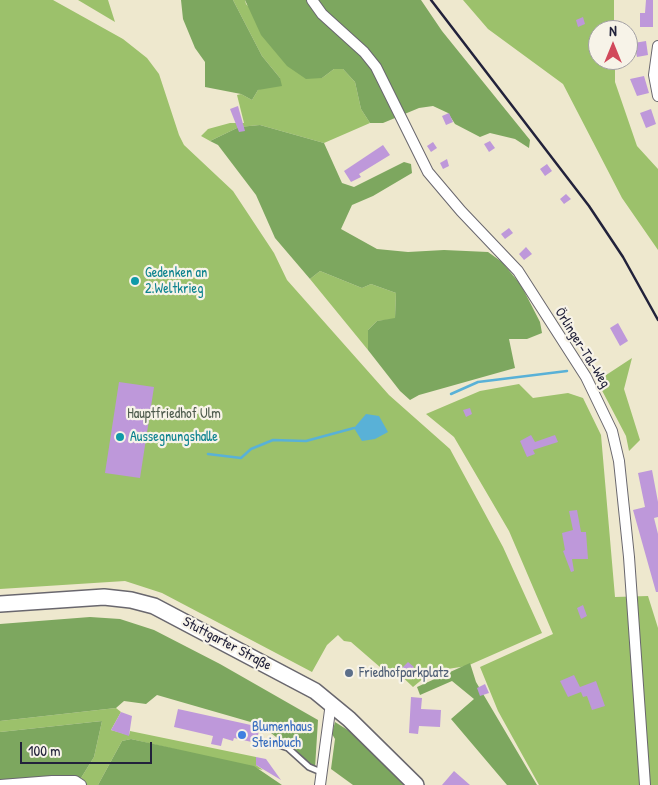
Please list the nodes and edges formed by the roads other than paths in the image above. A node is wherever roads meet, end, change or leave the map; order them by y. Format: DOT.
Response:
graph roads {
  1 [pos="312,0"];
  2 [pos="658,46"];
  3 [pos="658,96"];
  4 [pos="0,604"];
  5 [pos="331,703"];
  6 [pos="274,743"];
  7 [pos="321,772"];
  8 [pos="0,785"];
  9 [pos="81,785"];
  10 [pos="320,785"];
  11 [pos="416,785"];
  12 [pos="645,785"];
  1 -- 12 [label="street, Örlinger-Tal-Weg"];
  2 -- 3 [label="street"];
  4 -- 5 [label="main road, Stuttgarter Straße"];
  5 -- 7 [label="street"];
  5 -- 11 [label="main road, Stuttgarter Straße"];
  6 -- 7 [label="lane"];
  7 -- 10 [label="street"];
  8 -- 9 [label="street"];
}
